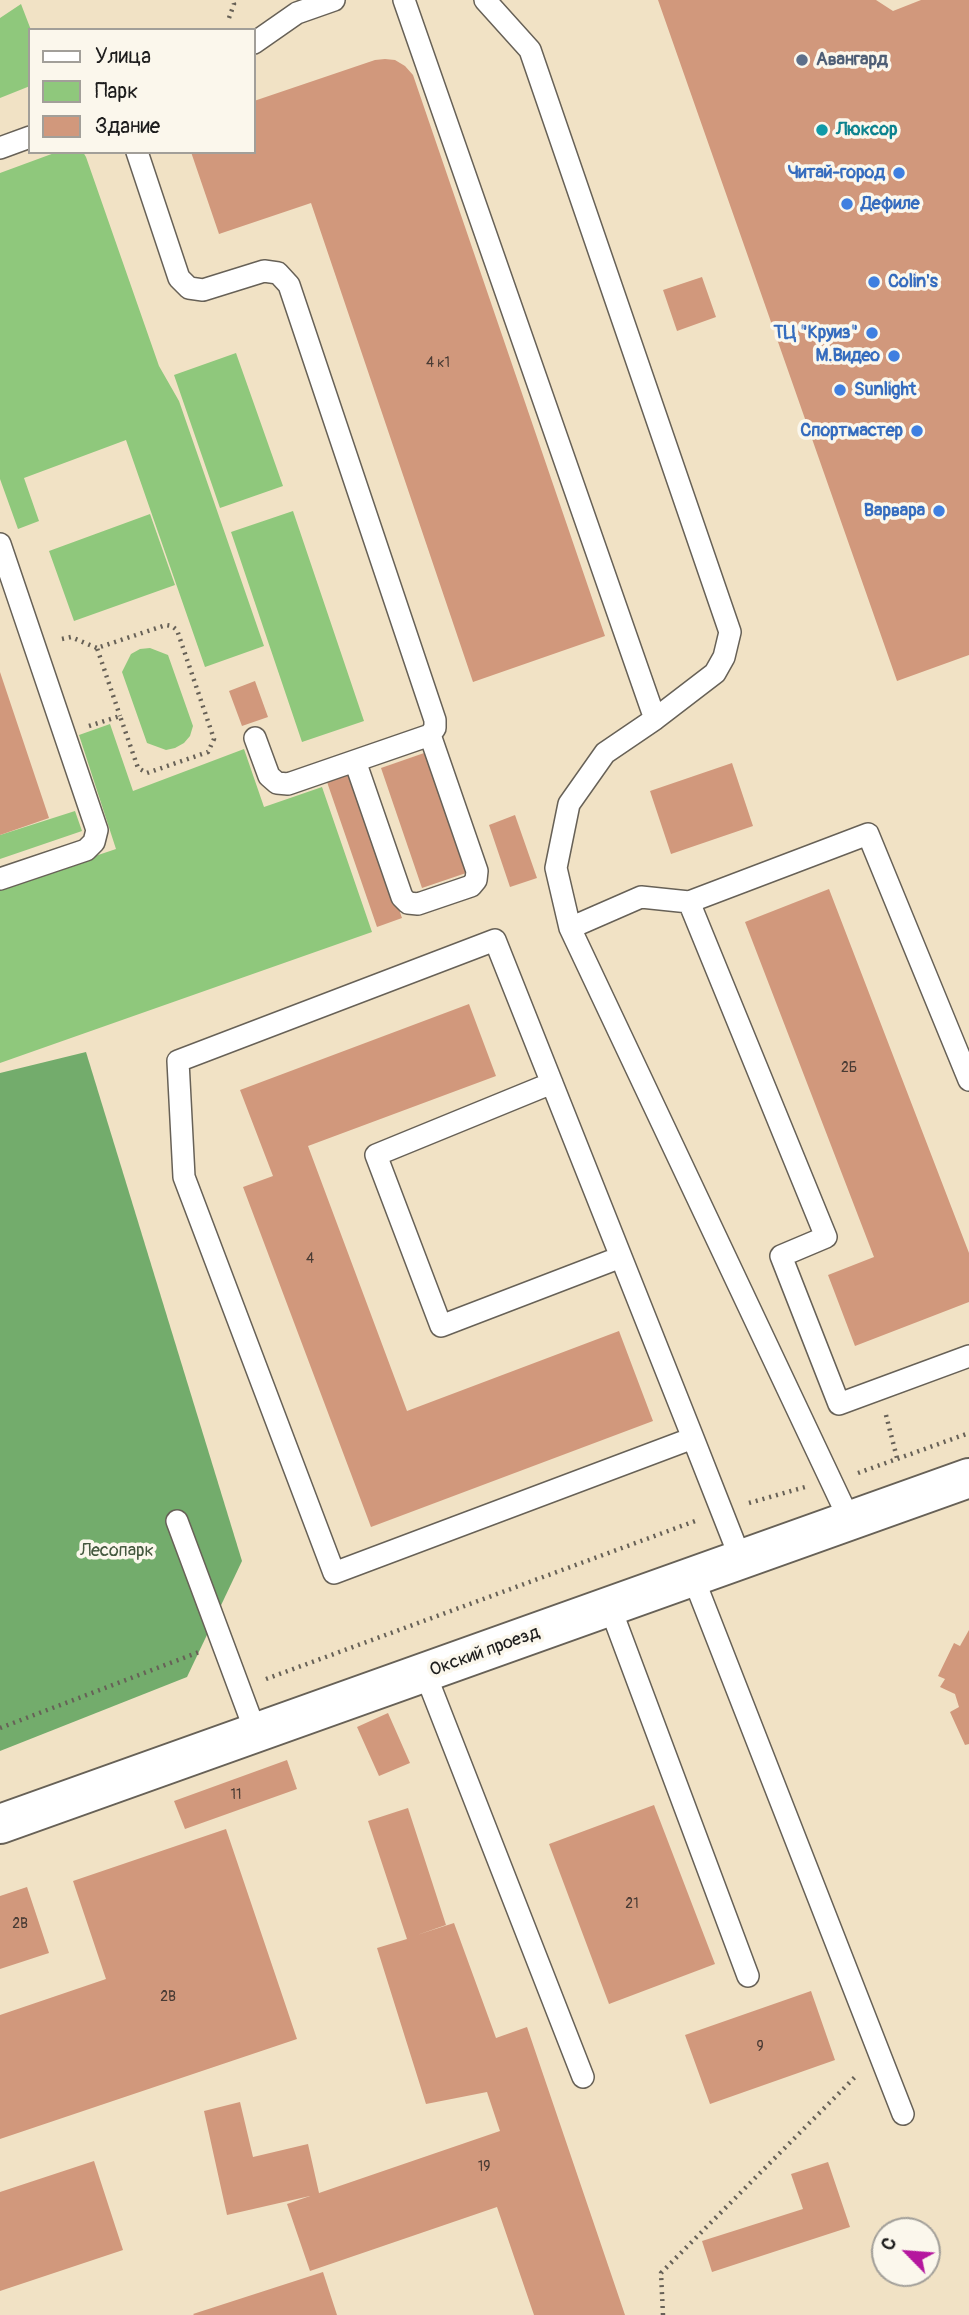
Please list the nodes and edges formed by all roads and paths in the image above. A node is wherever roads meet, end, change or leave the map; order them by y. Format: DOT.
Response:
graph roads {
  1 [pos="233,0"];
  2 [pos="334,0"];
  3 [pos="404,0"];
  4 [pos="485,0"];
  5 [pos="293,7"];
  6 [pos="229,18"];
  7 [pos="256,41"];
  8 [pos="28,138"];
  9 [pos="0,148"];
  10 [pos="138,154"];
  11 [pos="0,544"];
  12 [pos="35,648"];
  13 [pos="97,648"];
  14 [pos="120,716"];
  15 [pos="655,719"];
  16 [pos="65,735"];
  17 [pos="430,735"];
  18 [pos="255,738"];
  19 [pos="355,761"];
  20 [pos="0,878"];
  21 [pos="689,902"];
  22 [pos="570,928"];
  23 [pos="969,1080"];
  24 [pos="552,1083"];
  25 [pos="621,1257"];
  26 [pos="969,1356"];
  27 [pos="878,1388"];
  28 [pos="969,1433"];
  29 [pos="693,1438"];
  30 [pos="897,1458"];
  31 [pos="854,1474"];
  32 [pos="969,1478"];
  33 [pos="807,1486"];
  34 [pos="722,1511"];
  35 [pos="177,1521"];
  36 [pos="850,1521"];
  37 [pos="741,1560"];
  38 [pos="693,1577"];
  39 [pos="610,1607"];
  40 [pos="222,1643"];
  41 [pos="425,1673"];
  42 [pos="239,1689"];
  43 [pos="0,1728"];
  44 [pos="256,1733"];
  45 [pos="0,1825"];
  46 [pos="748,1976"];
  47 [pos="879,2053"];
  48 [pos="583,2077"];
  49 [pos="904,2114"];
  50 [pos="663,2315"];
  1 -- 6 [label="path"];
  2 -- 5 [label="lane"];
  3 -- 15 [label="lane"];
  4 -- 15 [label="lane"];
  5 -- 7 [label="lane"];
  8 -- 9 [label="lane"];
  10 -- 17 [label="lane"];
  11 -- 12 [label="lane"];
  12 -- 13 [label="path"];
  12 -- 16 [label="lane"];
  13 -- 14 [label="path"];
  13 -- 14 [label="path"];
  14 -- 16 [label="path"];
  15 -- 22 [label="lane"];
  16 -- 20 [label="lane"];
  17 -- 19 [label="lane"];
  17 -- 19 [label="lane"];
  18 -- 19 [label="lane"];
  21 -- 22 [label="lane"];
  21 -- 23 [label="lane"];
  21 -- 27 [label="lane"];
  22 -- 36 [label="lane"];
  24 -- 25 [label="lane"];
  24 -- 25 [label="lane"];
  24 -- 29 [label="lane"];
  25 -- 29 [label="lane"];
  26 -- 27 [label="lane"];
  27 -- 30 [label="path"];
  28 -- 30 [label="path"];
  29 -- 34 [label="lane"];
  30 -- 31 [label="path"];
  32 -- 36 [label="street, Окский проезд"];
  33 -- 34 [label="path"];
  34 -- 37 [label="lane"];
  34 -- 42 [label="path"];
  35 -- 40 [label="lane"];
  36 -- 37 [label="street, Окский проезд"];
  37 -- 38 [label="street, Окский проезд"];
  38 -- 39 [label="street, Окский проезд"];
  38 -- 47 [label="lane"];
  39 -- 41 [label="street, Окский проезд"];
  39 -- 46 [label="lane"];
  40 -- 42 [label="lane"];
  40 -- 43 [label="path"];
  41 -- 44 [label="street, Окский проезд"];
  41 -- 48 [label="lane"];
  42 -- 44 [label="lane"];
  44 -- 45 [label="street, Окский проезд"];
  47 -- 49 [label="lane"];
  47 -- 50 [label="path"];
}
